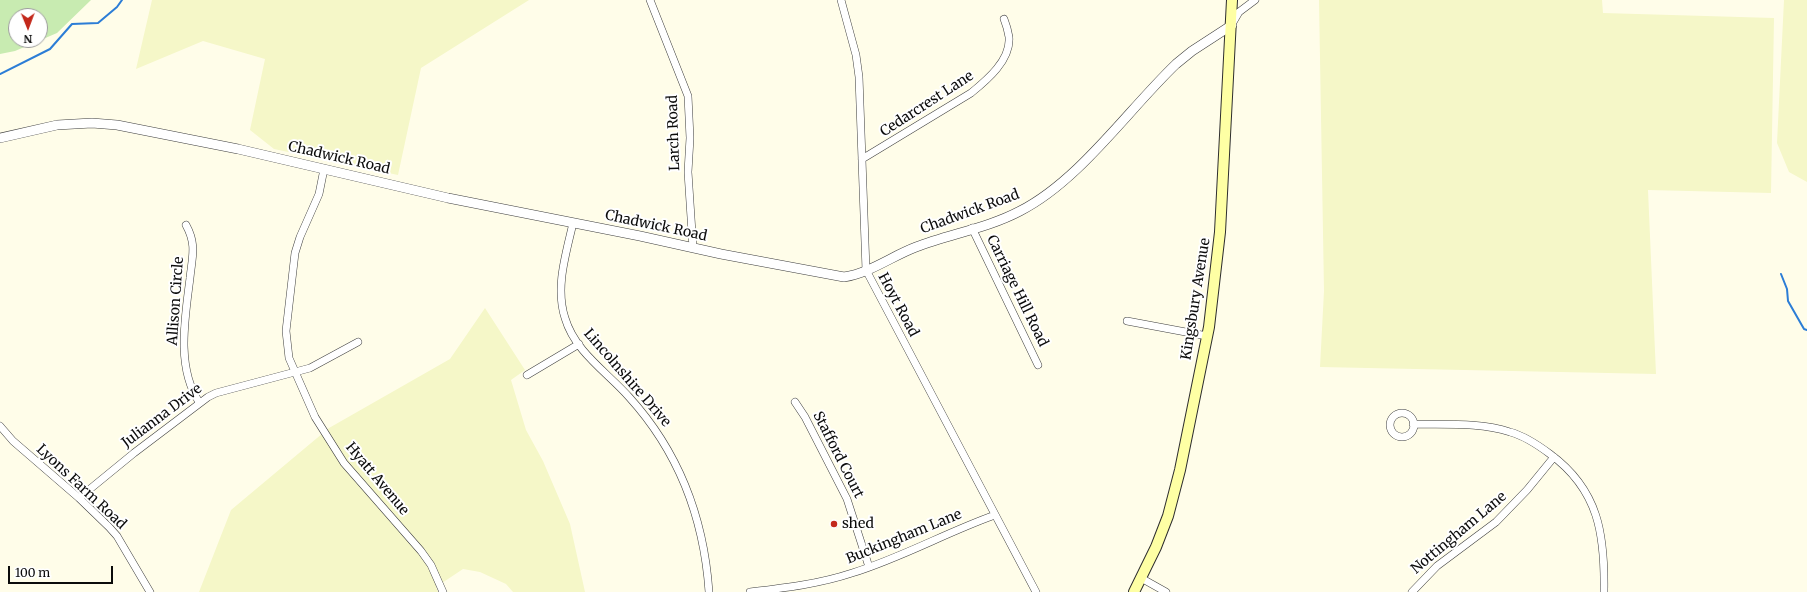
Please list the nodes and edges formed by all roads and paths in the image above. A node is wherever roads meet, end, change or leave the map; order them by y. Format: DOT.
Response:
graph roads {
  1 [pos="650,0"];
  2 [pos="841,0"];
  3 [pos="1232,0"];
  4 [pos="1255,0"];
  5 [pos="1004,19"];
  6 [pos="1232,25"];
  7 [pos="0,138"];
  8 [pos="862,159"];
  9 [pos="324,169"];
  10 [pos="574,223"];
  11 [pos="186,225"];
  12 [pos="972,228"];
  13 [pos="693,248"];
  14 [pos="866,270"];
  15 [pos="1127,321"];
  16 [pos="1207,336"];
  17 [pos="358,342"];
  18 [pos="578,344"];
  19 [pos="1038,365"];
  20 [pos="295,372"];
  21 [pos="527,375"];
  22 [pos="199,402"];
  23 [pos="795,402"];
  24 [pos="1413,424"];
  25 [pos="0,426"];
  26 [pos="1554,457"];
  27 [pos="79,498"];
  28 [pos="995,515"];
  29 [pos="869,567"];
  30 [pos="1141,578"];
  31 [pos="150,592"];
  32 [pos="443,592"];
  33 [pos="709,592"];
  34 [pos="750,592"];
  35 [pos="1036,592"];
  36 [pos="1134,592"];
  37 [pos="1166,592"];
  38 [pos="1412,592"];
  39 [pos="1604,592"];
  1 -- 13 [label="street, Larch Road"];
  2 -- 8 [label="street, Hoyt Road"];
  3 -- 6 [label="main road, Kingsbury Avenue"];
  4 -- 6 [label="street"];
  5 -- 8 [label="street, Cedarcrest Lane"];
  6 -- 12 [label="street, Chadwick Road"];
  6 -- 16 [label="main road, Kingsbury Avenue"];
  7 -- 9 [label="street, Chadwick Road"];
  8 -- 14 [label="street, Hoyt Road"];
  9 -- 10 [label="street, Chadwick Road"];
  9 -- 20 [label="street, Hyatt Avenue"];
  10 -- 13 [label="street, Chadwick Road"];
  10 -- 18 [label="street, Lincolnshire Drive"];
  11 -- 22 [label="street, Allison Circle"];
  12 -- 14 [label="street, Chadwick Road"];
  12 -- 19 [label="street, Carriage Hill Road"];
  13 -- 14 [label="street, Chadwick Road"];
  14 -- 28 [label="street, Hoyt Road"];
  15 -- 16 [label="street"];
  16 -- 30 [label="main road, Kingsbury Avenue"];
  17 -- 20 [label="street, Julianna Drive"];
  18 -- 21 [label="street"];
  18 -- 33 [label="street, Lincolnshire Drive"];
  20 -- 22 [label="street, Julianna Drive"];
  20 -- 32 [label="street, Hyatt Avenue"];
  22 -- 27 [label="street, Julianna Drive"];
  23 -- 29 [label="street, Stafford Court"];
  24 -- 26 [label="street"];
  25 -- 27 [label="street, Lyons Farm Road"];
  26 -- 38 [label="street, Nottingham Lane"];
  26 -- 39 [label="street"];
  27 -- 31 [label="street, Lyons Farm Road"];
  28 -- 29 [label="street, Buckingham Lane"];
  28 -- 35 [label="street, Hoyt Road"];
  29 -- 34 [label="street, Buckingham Lane"];
  30 -- 36 [label="main road, Kingsbury Avenue"];
  30 -- 37 [label="street"];
}
